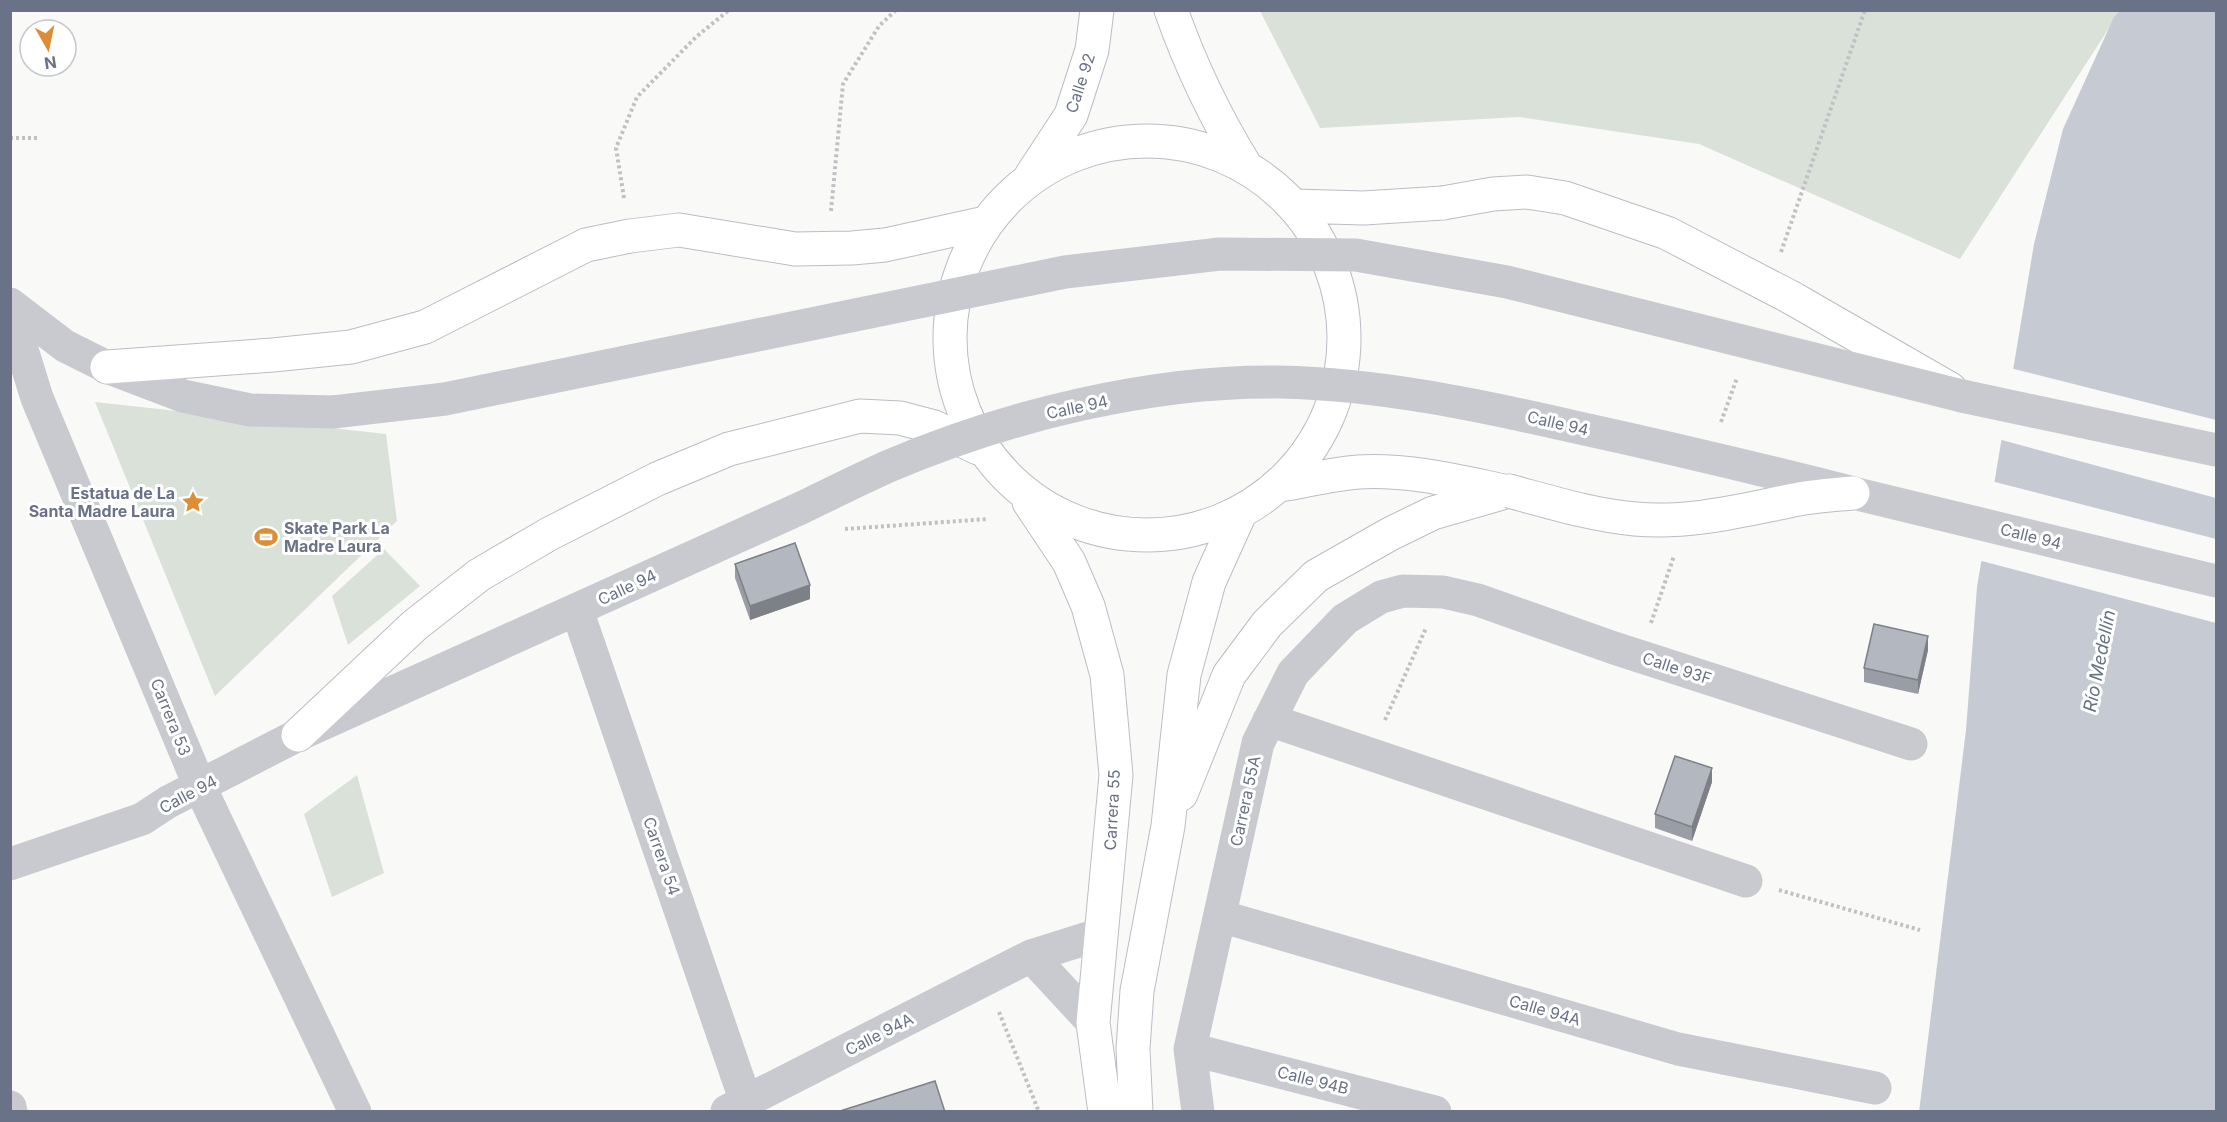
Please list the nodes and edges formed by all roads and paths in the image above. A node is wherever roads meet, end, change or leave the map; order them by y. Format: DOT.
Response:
graph roads {
  1 [pos="729,10"];
  2 [pos="896,10"];
  3 [pos="1097,10"];
  4 [pos="1171,10"];
  5 [pos="10,138"];
  6 [pos="40,138"];
  7 [pos="1246,167"];
  8 [pos="1029,179"];
  9 [pos="1294,206"];
  10 [pos="626,209"];
  11 [pos="831,213"];
  12 [pos="985,223"];
  13 [pos="10,304"];
  14 [pos="10,311"];
  15 [pos="107,367"];
  16 [pos="1962,396"];
  17 [pos="981,449"];
  18 [pos="2217,450"];
  19 [pos="1281,485"];
  20 [pos="1509,492"];
  21 [pos="1022,493"];
  22 [pos="1854,493"];
  23 [pos="1241,511"];
  24 [pos="988,519"];
  25 [pos="839,530"];
  26 [pos="2217,581"];
  27 [pos="1443,592"];
  28 [pos="577,610"];
  29 [pos="1269,720"];
  30 [pos="298,735"];
  31 [pos="1911,744"];
  32 [pos="200,787"];
  33 [pos="1168,826"];
  34 [pos="10,864"];
  35 [pos="1746,881"];
  36 [pos="1220,916"];
  37 [pos="1920,930"];
  38 [pos="1101,934"];
  39 [pos="1021,961"];
  40 [pos="1093,1023"];
  41 [pos="1190,1049"];
  42 [pos="1875,1088"];
  43 [pos="10,1107"];
  44 [pos="736,1107"];
  45 [pos="11,1112"];
  46 [pos="356,1112"];
  47 [pos="1039,1112"];
  48 [pos="1105,1112"];
  49 [pos="1136,1112"];
  50 [pos="1198,1112"];
  51 [pos="1435,1112"];
  1 -- 10 [label="path"];
  2 -- 11 [label="path"];
  3 -- 8 [label="main road, Calle 92"];
  4 -- 7 [label="main road"];
  5 -- 6 [label="path"];
  7 -- 8 [label="main road"];
  7 -- 9 [label="main road"];
  8 -- 12 [label="main road"];
  9 -- 16 [label="main road, bridge"];
  9 -- 19 [label="main road"];
  12 -- 15 [label="main road"];
  12 -- 17 [label="main road"];
  13 -- 15 [label="street"];
  14 -- 32 [label="street, Carrera 53"];
  15 -- 16 [label="street, bridge"];
  16 -- 18 [label="street"];
  17 -- 21 [label="main road"];
  17 -- 30 [label="main road"];
  19 -- 20 [label="main road"];
  19 -- 23 [label="main road"];
  20 -- 22 [label="main road, bridge"];
  20 -- 33 [label="main road"];
  21 -- 23 [label="main road"];
  21 -- 38 [label="main road, Carrera 55"];
  22 -- 26 [label="street, Calle 94"];
  22 -- 28 [label="street, Calle 94, bridge"];
  23 -- 33 [label="main road"];
  24 -- 25 [label="path"];
  27 -- 29 [label="street, Carrera 55A"];
  27 -- 31 [label="street, Calle 93F"];
  28 -- 30 [label="street, Calle 94"];
  28 -- 44 [label="street, Carrera 54"];
  29 -- 35 [label="street"];
  29 -- 36 [label="street, Carrera 55A"];
  30 -- 32 [label="street, Calle 94"];
  32 -- 34 [label="street, Calle 94"];
  32 -- 46 [label="street, Carrera 53"];
  33 -- 49 [label="main road"];
  35 -- 37 [label="path"];
  36 -- 41 [label="street, Carrera 55A"];
  36 -- 42 [label="street, Calle 94A"];
  38 -- 39 [label="street, Calle 94A"];
  38 -- 40 [label="main road, Carrera 55"];
  39 -- 40 [label="street"];
  39 -- 44 [label="street, Calle 94A"];
  39 -- 47 [label="path"];
  40 -- 48 [label="main road, Carrera 55"];
  41 -- 50 [label="street, Carrera 55A"];
  41 -- 51 [label="street, Calle 94B"];
  43 -- 45 [label="street"];
}
